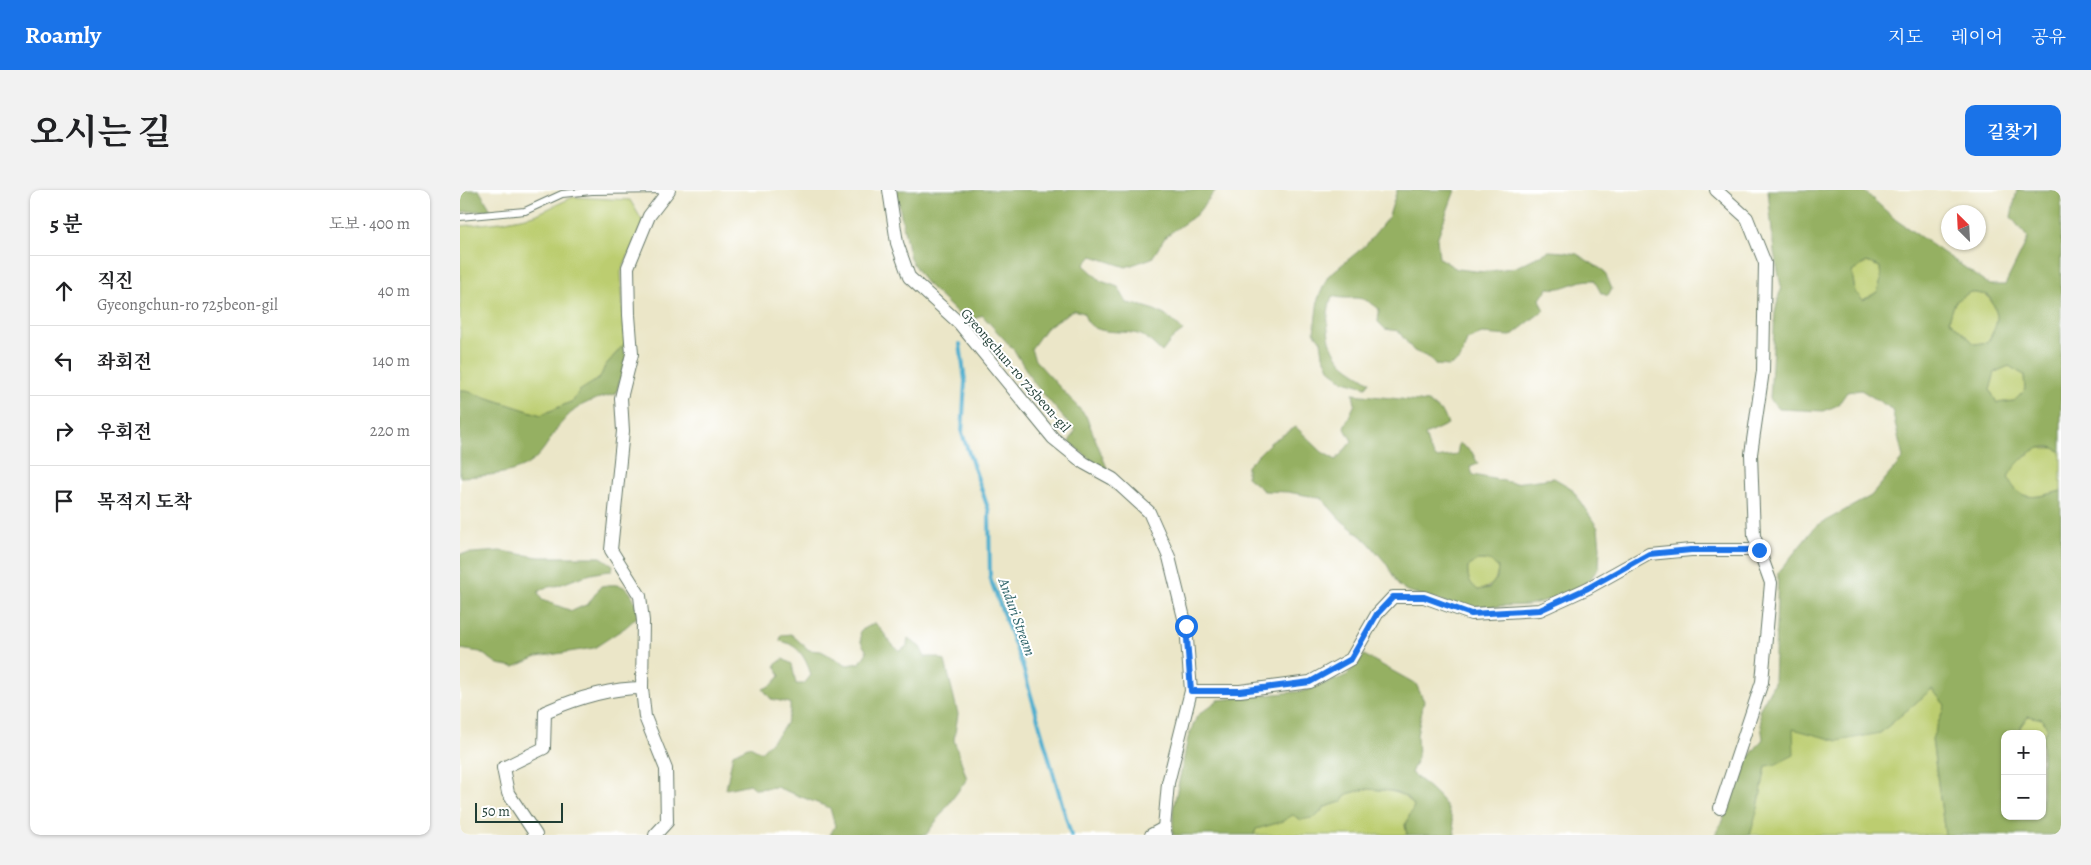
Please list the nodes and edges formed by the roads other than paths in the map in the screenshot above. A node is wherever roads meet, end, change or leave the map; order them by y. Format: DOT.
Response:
graph roads {
  1 [pos="669,190"];
  2 [pos="889,190"];
  3 [pos="1716,190"];
  4 [pos="460,217"];
  5 [pos="1759,550"];
  6 [pos="642,688"];
  7 [pos="1191,691"];
  8 [pos="1720,808"];
  9 [pos="1165,832"];
  10 [pos="536,835"];
  11 [pos="654,835"];
  12 [pos="1151,835"];
  1 -- 4 [label="lane"];
  1 -- 6 [label="street"];
  2 -- 7 [label="street, Gyeongchun-ro 725beon-gil"];
  3 -- 5 [label="street"];
  5 -- 7 [label="street"];
  5 -- 8 [label="street"];
  6 -- 10 [label="street"];
  6 -- 11 [label="street"];
  7 -- 9 [label="street, Gyeongchun-ro 725beon-gil"];
  9 -- 12 [label="street"];
}
